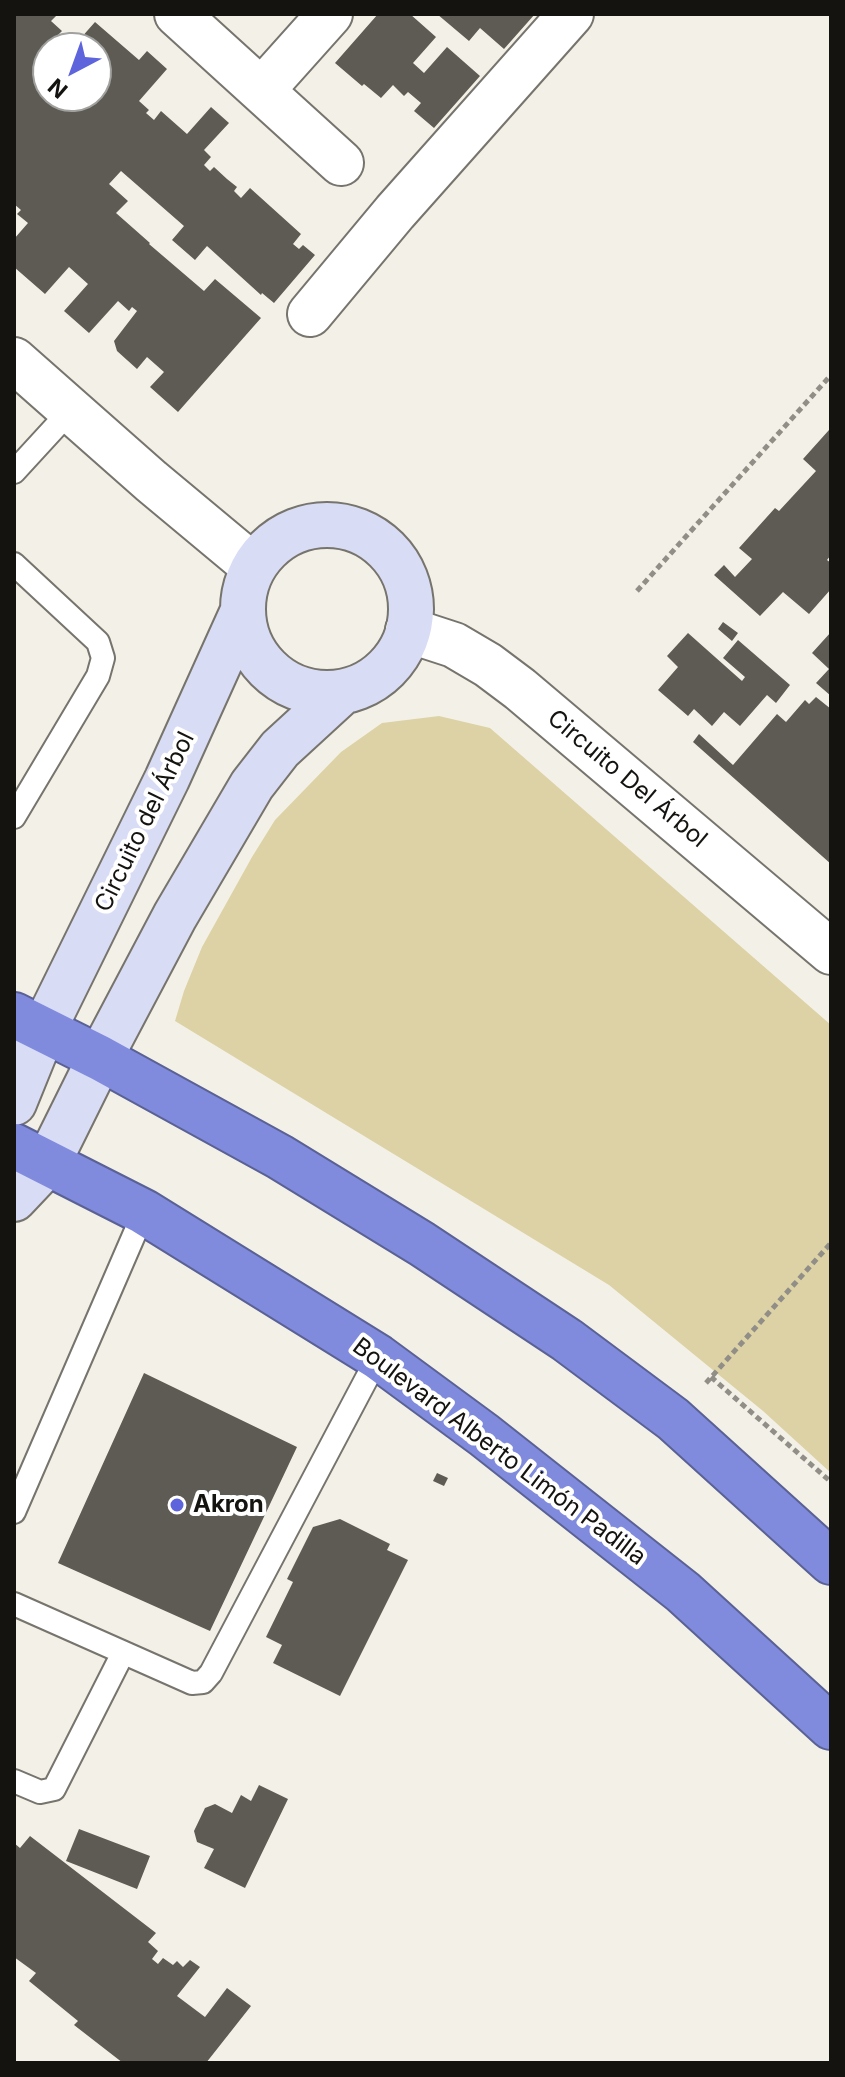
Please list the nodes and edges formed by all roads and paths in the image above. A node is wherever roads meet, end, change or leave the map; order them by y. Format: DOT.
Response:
graph roads {
  1 [pos="177,14"];
  2 [pos="330,14"];
  3 [pos="571,14"];
  4 [pos="262,90"];
  5 [pos="341,163"];
  6 [pos="310,314"];
  7 [pos="14,360"];
  8 [pos="831,375"];
  9 [pos="70,411"];
  10 [pos="14,472"];
  11 [pos="14,564"];
  12 [pos="253,566"];
  13 [pos="637,591"];
  14 [pos="242,613"];
  15 [pos="408,630"];
  16 [pos="341,693"];
  17 [pos="14,817"];
  18 [pos="831,952"];
  19 [pos="29,1022"];
  20 [pos="100,1058"];
  21 [pos="14,1103"];
  22 [pos="31,1154"];
  23 [pos="14,1199"];
  24 [pos="144,1212"];
  25 [pos="831,1243"];
  26 [pos="378,1357"];
  27 [pos="711,1377"];
  28 [pos="673,1419"];
  29 [pos="831,1482"];
  30 [pos="14,1512"];
  31 [pos="831,1562"];
  32 [pos="14,1604"];
  33 [pos="123,1653"];
  34 [pos="831,1727"];
  35 [pos="14,1781"];
  1 -- 4 [label="street"];
  2 -- 4 [label="street"];
  3 -- 6 [label="street"];
  4 -- 5 [label="street"];
  7 -- 9 [label="street"];
  8 -- 13 [label="path"];
  9 -- 10 [label="lane"];
  9 -- 12 [label="street"];
  11 -- 17 [label="lane"];
  12 -- 14 [label="street"];
  12 -- 15 [label="street"];
  14 -- 16 [label="street"];
  14 -- 19 [label="street, Circuito del Árbol"];
  15 -- 16 [label="street"];
  15 -- 18 [label="street, Circuito Del Árbol"];
  16 -- 20 [label="street"];
  19 -- 20 [label="highway"];
  19 -- 21 [label="street, Circuito del Árbol"];
  20 -- 22 [label="street"];
  20 -- 28 [label="highway"];
  22 -- 23 [label="street"];
  22 -- 24 [label="highway, Boulevard Alberto Limón Padilla"];
  24 -- 26 [label="highway, Boulevard Alberto Limón Padilla"];
  24 -- 30 [label="lane"];
  25 -- 27 [label="path"];
  26 -- 33 [label="lane"];
  26 -- 34 [label="highway, Boulevard Alberto Limón Padilla"];
  27 -- 28 [label="path"];
  27 -- 29 [label="path"];
  28 -- 31 [label="highway"];
  32 -- 33 [label="lane"];
  33 -- 35 [label="lane"];
}
